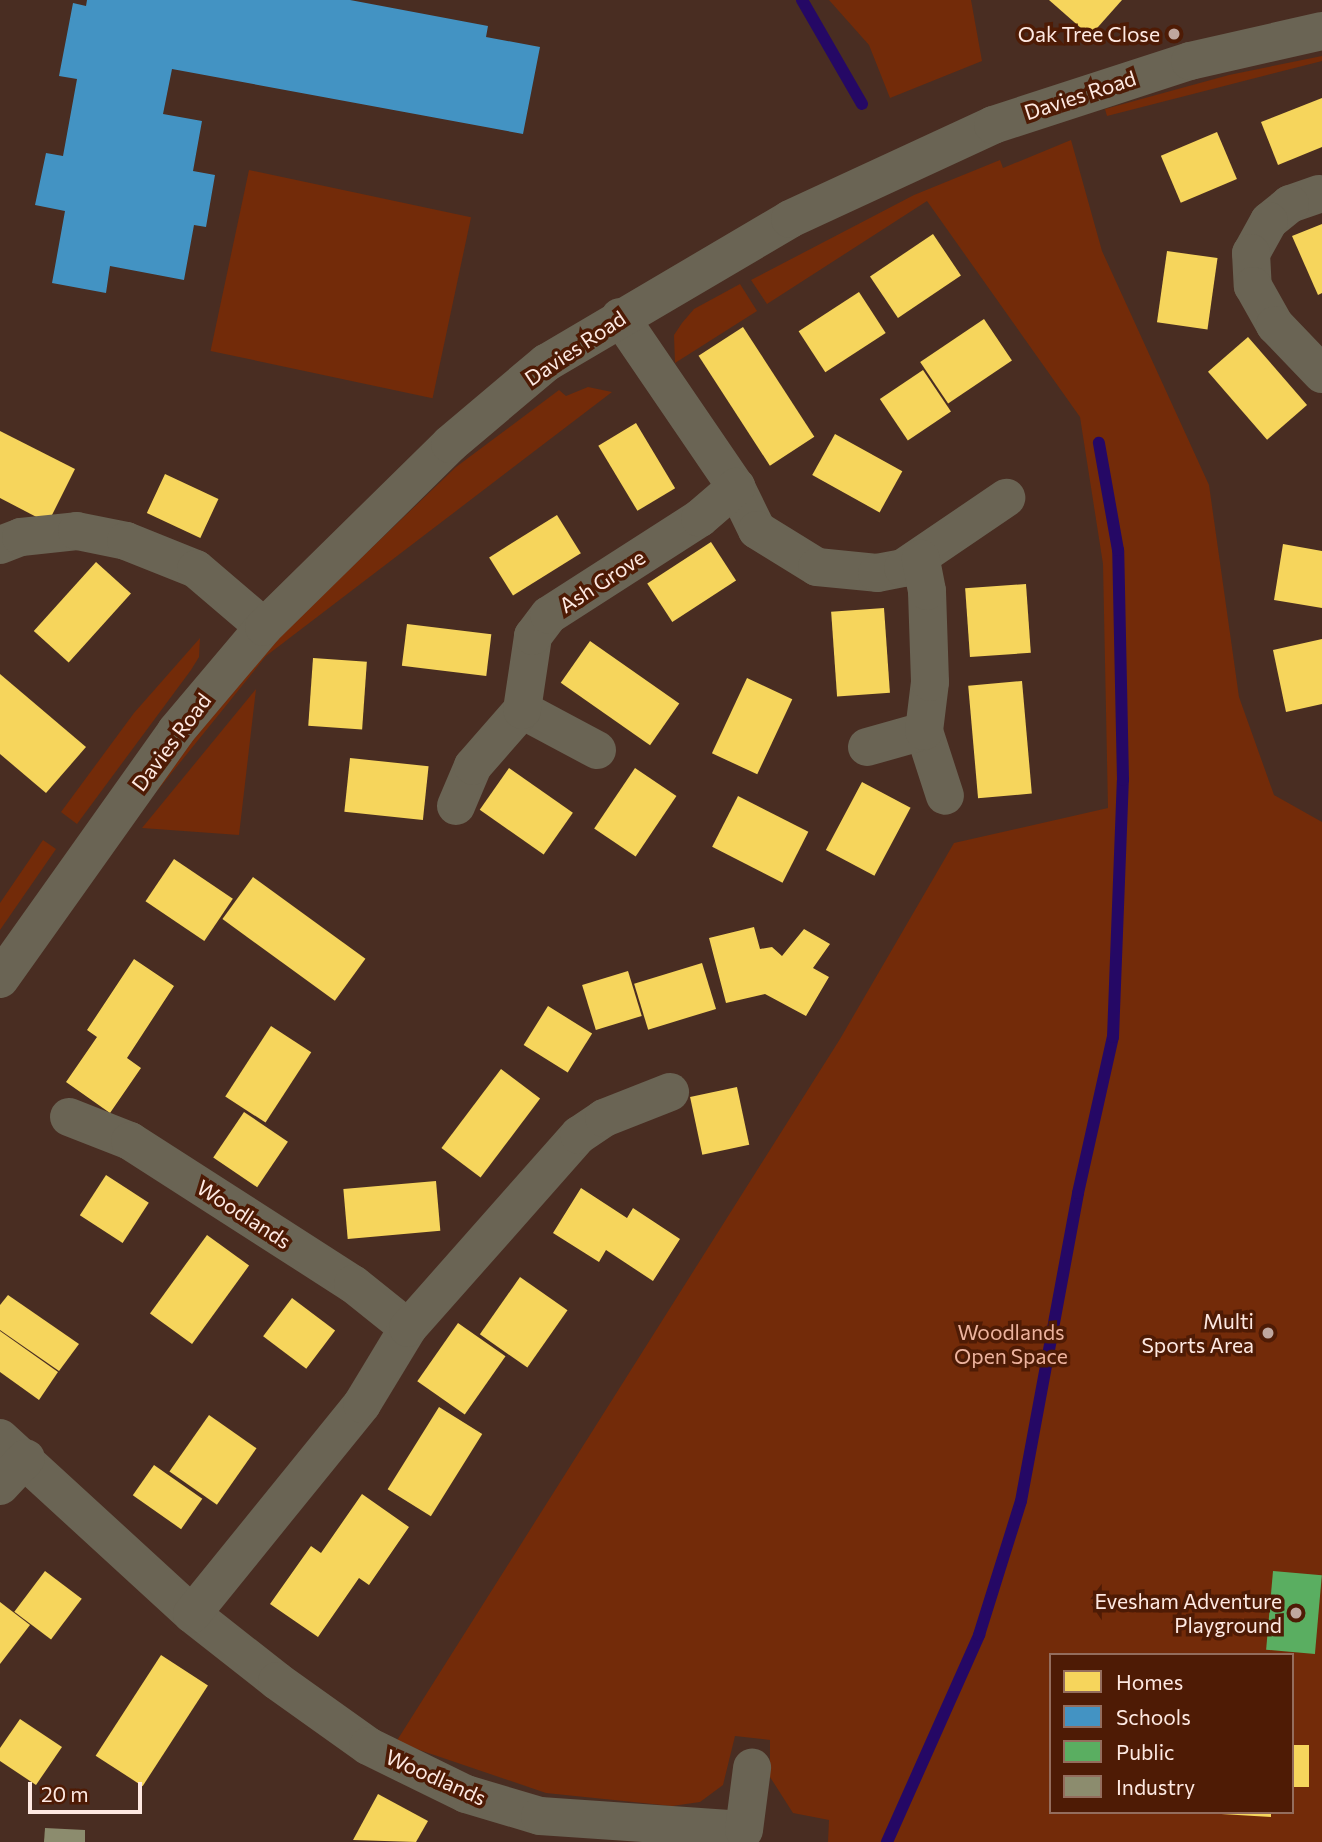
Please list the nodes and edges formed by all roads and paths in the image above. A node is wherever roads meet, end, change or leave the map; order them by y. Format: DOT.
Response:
graph roads {
  1 [pos="1322,31"];
  2 [pos="1319,194"];
  3 [pos="620,317"];
  4 [pos="1322,374"];
  5 [pos="736,486"];
  6 [pos="1006,498"];
  7 [pos="0,545"];
  8 [pos="921,559"];
  9 [pos="264,627"];
  10 [pos="522,710"];
  11 [pos="924,731"];
  12 [pos="867,747"];
  13 [pos="597,750"];
  14 [pos="944,796"];
  15 [pos="456,806"];
  16 [pos="0,979"];
  17 [pos="670,1092"];
  18 [pos="69,1118"];
  19 [pos="408,1328"];
  20 [pos="13,1448"];
  21 [pos="0,1486"];
  22 [pos="192,1614"];
  23 [pos="752,1768"];
  24 [pos="537,1829"];
  1 -- 3 [label="street, Davies Road"];
  2 -- 4 [label="street"];
  3 -- 5 [label="street"];
  3 -- 9 [label="street, Davies Road"];
  5 -- 8 [label="street"];
  5 -- 10 [label="street, Ash Grove"];
  6 -- 8 [label="street"];
  7 -- 9 [label="street"];
  8 -- 11 [label="street"];
  9 -- 16 [label="street, Davies Road"];
  10 -- 13 [label="street"];
  10 -- 15 [label="street"];
  11 -- 12 [label="street"];
  11 -- 14 [label="street"];
  17 -- 19 [label="street"];
  18 -- 19 [label="street, Woodlands"];
  19 -- 22 [label="street"];
  20 -- 21 [label="street, Woodlands"];
  20 -- 22 [label="street, Woodlands"];
  22 -- 24 [label="street, Woodlands"];
  23 -- 24 [label="street, Woodlands"];
}
